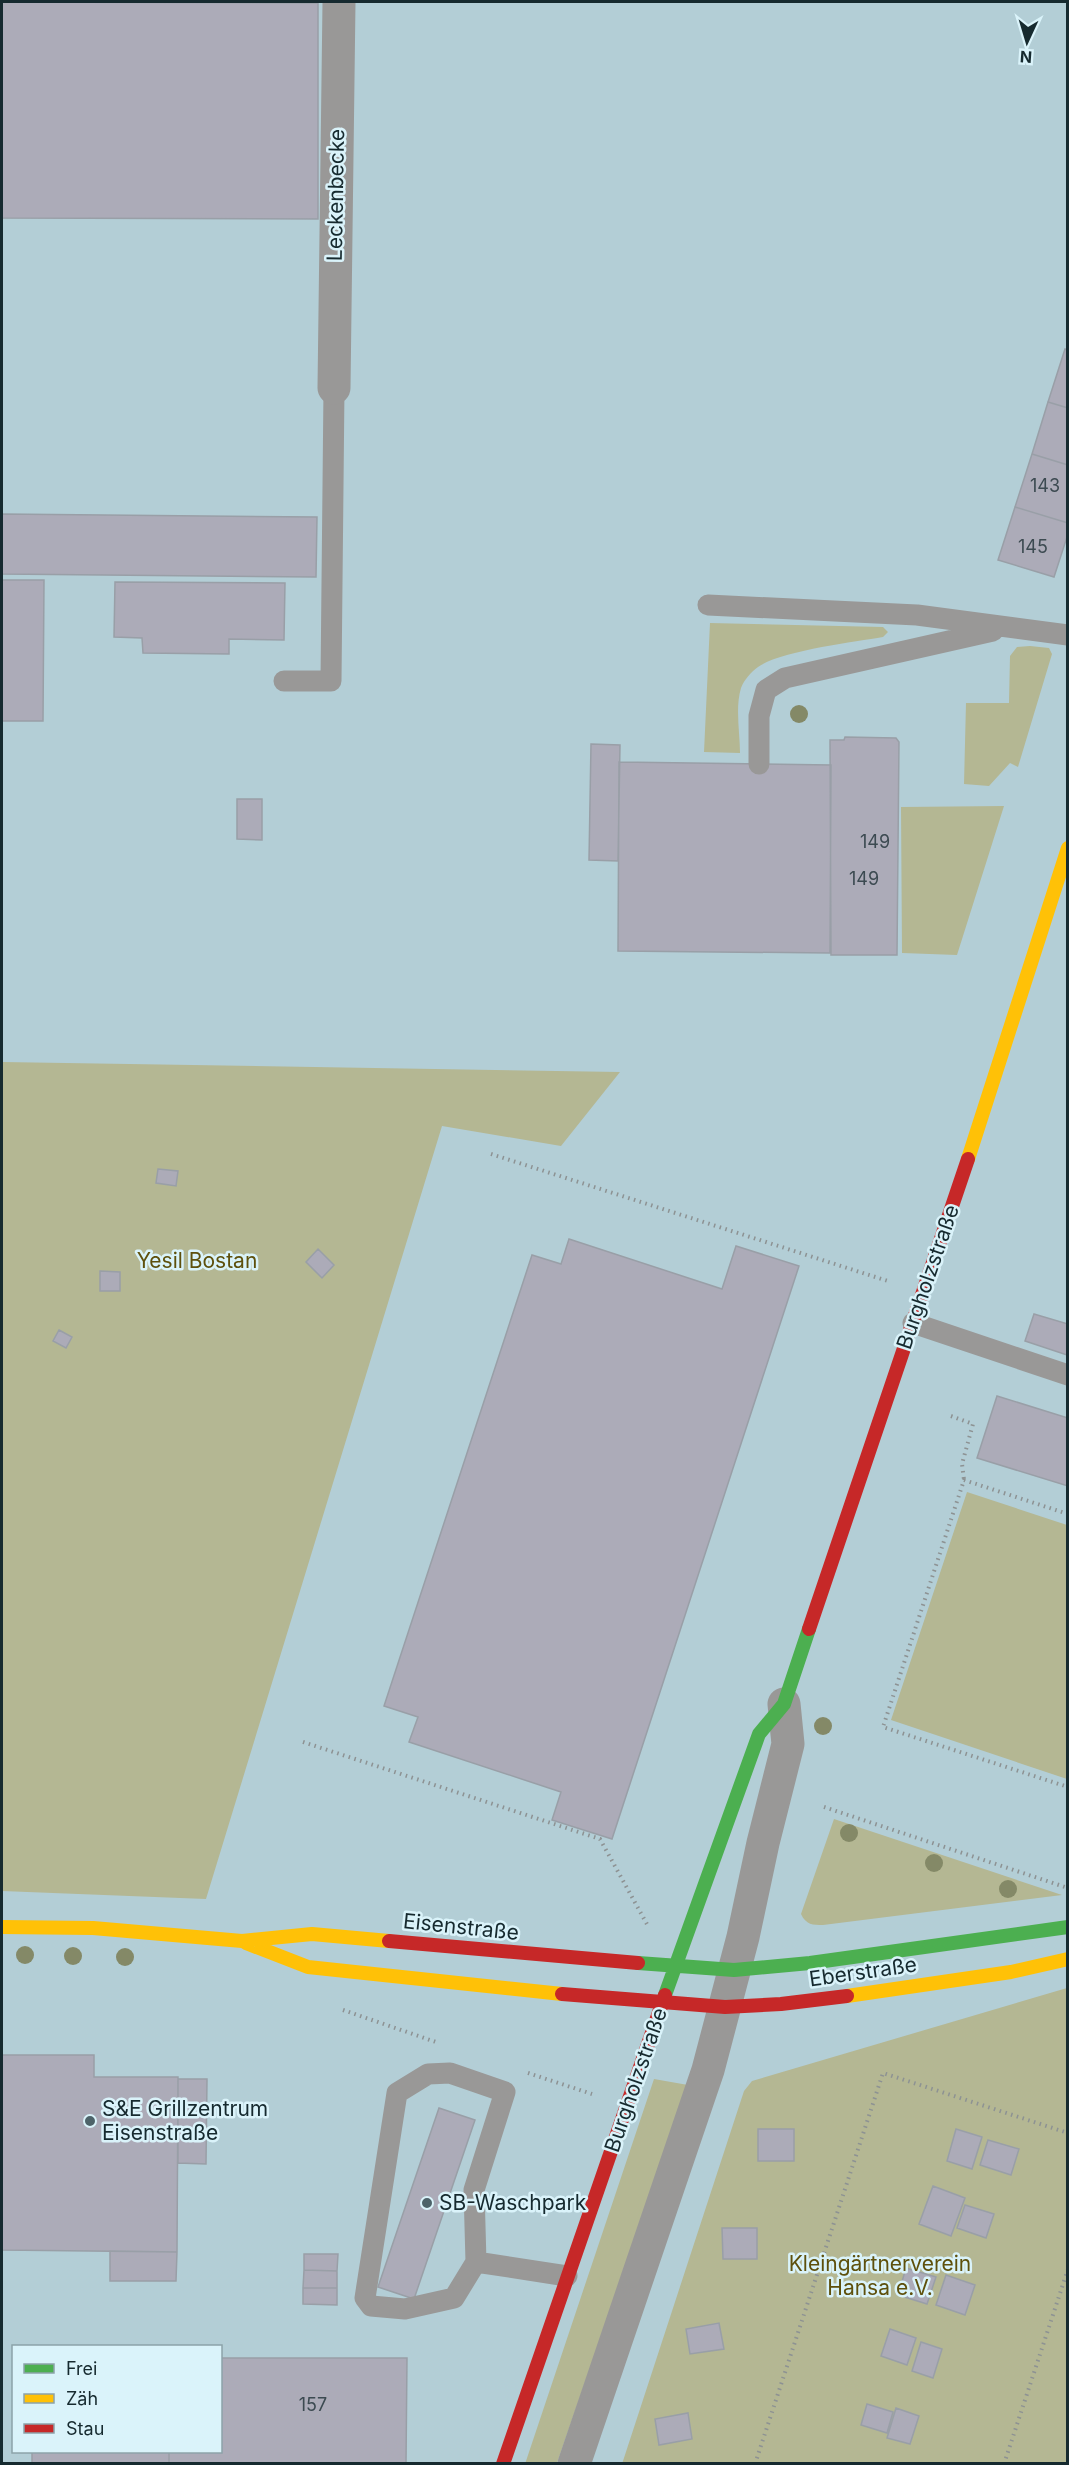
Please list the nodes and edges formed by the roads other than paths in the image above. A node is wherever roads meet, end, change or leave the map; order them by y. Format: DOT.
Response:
graph roads {
  1 [pos="339,2"];
  2 [pos="334,388"];
  3 [pos="708,604"];
  4 [pos="1009,627"];
  5 [pos="1068,635"];
  6 [pos="284,681"];
  7 [pos="759,764"];
  8 [pos="1068,848"];
  9 [pos="913,1323"];
  10 [pos="1068,1375"];
  11 [pos="784,1704"];
  12 [pos="2,1927"];
  13 [pos="1068,1927"];
  14 [pos="242,1941"];
  15 [pos="1068,1959"];
  16 [pos="676,1965"];
  17 [pos="734,1970"];
  18 [pos="663,2003"];
  19 [pos="724,2007"];
  20 [pos="476,2262"];
  21 [pos="567,2276"];
  22 [pos="503,2463"];
  23 [pos="574,2463"];
  1 -- 2 [label="street, Leckenbecke"];
  2 -- 6 [label="lane"];
  3 -- 4 [label="lane"];
  4 -- 5 [label="lane"];
  4 -- 7 [label="lane"];
  8 -- 9 [label="street, Burgholzstraße"];
  9 -- 10 [label="lane"];
  9 -- 11 [label="street, Burgholzstraße"];
  11 -- 16 [label="street, Burgholzstraße"];
  11 -- 17 [label="street, Burgholzstraße"];
  12 -- 14 [label="street, Eisenstraße"];
  13 -- 17 [label="street, Eberstraße"];
  14 -- 16 [label="street, Eisenstraße"];
  14 -- 18 [label="street, Eisenstraße"];
  15 -- 19 [label="street, Eberstraße"];
  16 -- 17 [label="street, Eberstraße"];
  16 -- 18 [label="street, Burgholzstraße"];
  17 -- 19 [label="street, Burgholzstraße"];
  18 -- 19 [label="street, Eberstraße"];
  18 -- 21 [label="street, Burgholzstraße"];
  19 -- 23 [label="street, Burgholzstraße"];
  20 -- 20 [label="lane"];
  20 -- 21 [label="lane"];
  21 -- 22 [label="street, Burgholzstraße"];
}
